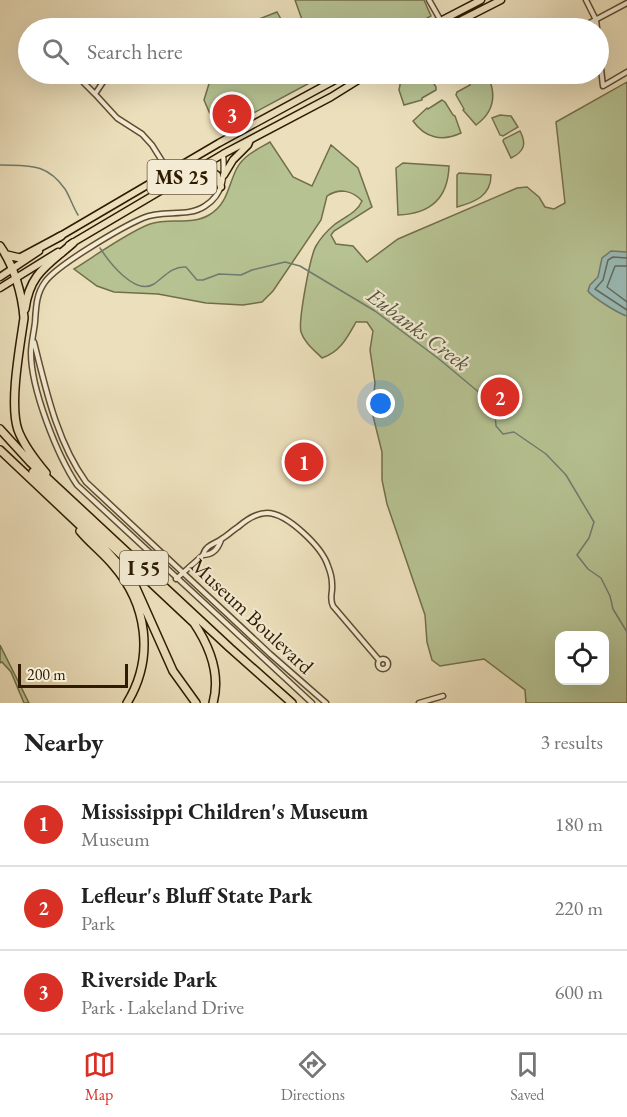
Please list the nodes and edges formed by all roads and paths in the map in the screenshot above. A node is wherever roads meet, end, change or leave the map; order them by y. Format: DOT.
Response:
graph roads {
  1 [pos="429,0"];
  2 [pos="481,0"];
  3 [pos="501,0"];
  4 [pos="586,0"];
  5 [pos="627,3"];
  6 [pos="439,18"];
  7 [pos="447,18"];
  8 [pos="468,18"];
  9 [pos="595,18"];
  10 [pos="600,18"];
  11 [pos="627,72"];
  12 [pos="609,82"];
  13 [pos="85,84"];
  14 [pos="102,84"];
  15 [pos="328,84"];
  16 [pos="352,84"];
  17 [pos="324,86"];
  18 [pos="95,94"];
  19 [pos="331,97"];
  20 [pos="250,140"];
  21 [pos="219,143"];
  22 [pos="223,154"];
  23 [pos="169,172"];
  24 [pos="224,175"];
  25 [pos="176,181"];
  26 [pos="221,186"];
  27 [pos="61,236"];
  28 [pos="73,243"];
  29 [pos="0,246"];
  30 [pos="7,255"];
  31 [pos="13,269"];
  32 [pos="0,277"];
  33 [pos="15,280"];
  34 [pos="0,288"];
  35 [pos="24,318"];
  36 [pos="33,341"];
  37 [pos="0,431"];
  38 [pos="62,434"];
  39 [pos="53,438"];
  40 [pos="0,452"];
  41 [pos="61,491"];
  42 [pos="104,500"];
  43 [pos="98,506"];
  44 [pos="65,513"];
  45 [pos="182,573"];
  46 [pos="176,579"];
  47 [pos="380,660"];
  48 [pos="443,696"];
  49 [pos="127,703"];
  50 [pos="196,703"];
  51 [pos="213,703"];
  52 [pos="292,703"];
  53 [pos="312,703"];
  54 [pos="326,703"];
  55 [pos="419,703"];
  1 -- 6 [label="street"];
  2 -- 7 [label="highway"];
  3 -- 8 [label="highway"];
  4 -- 9 [label="street"];
  5 -- 10 [label="street"];
  11 -- 12 [label="street"];
  13 -- 18 [label="street"];
  14 -- 18 [label="street"];
  15 -- 17 [label="highway, MS 25"];
  16 -- 19 [label="highway, MS 25"];
  17 -- 19 [label="highway"];
  17 -- 21 [label="highway, MS 25"];
  18 -- 23 [label="street"];
  19 -- 20 [label="highway, MS 25"];
  20 -- 22 [label="highway, MS 25"];
  20 -- 24 [label="highway"];
  21 -- 22 [label="highway"];
  21 -- 23 [label="highway, MS 25"];
  22 -- 24 [label="street, Museum Boulevard"];
  22 -- 25 [label="highway, MS 25"];
  23 -- 25 [label="highway"];
  23 -- 27 [label="highway, MS 25"];
  24 -- 26 [label="street, Museum Boulevard"];
  25 -- 26 [label="highway"];
  25 -- 28 [label="highway, MS 25"];
  26 -- 36 [label="street, Museum Boulevard"];
  27 -- 30 [label="highway"];
  27 -- 31 [label="highway, MS 25"];
  28 -- 33 [label="highway, MS 25"];
  28 -- 35 [label="highway"];
  29 -- 30 [label="highway"];
  30 -- 31 [label="highway"];
  31 -- 32 [label="highway, MS 25"];
  31 -- 33 [label="highway"];
  33 -- 34 [label="highway, MS 25"];
  33 -- 35 [label="highway"];
  35 -- 41 [label="highway"];
  36 -- 38 [label="street, Museum Boulevard"];
  36 -- 39 [label="street, Museum Boulevard"];
  37 -- 41 [label="highway, I 55"];
  37 -- 51 [label="highway"];
  38 -- 39 [label="street"];
  38 -- 42 [label="street, Museum Boulevard"];
  39 -- 43 [label="street, Museum Boulevard"];
  40 -- 44 [label="highway, I 55"];
  41 -- 52 [label="highway, I 55"];
  42 -- 43 [label="street"];
  42 -- 45 [label="street, Museum Boulevard"];
  43 -- 46 [label="street, Museum Boulevard"];
  44 -- 49 [label="highway"];
  44 -- 50 [label="highway, I 55"];
  45 -- 46 [label="street"];
  45 -- 47 [label="street"];
  45 -- 54 [label="street, Museum Boulevard"];
  46 -- 53 [label="street, Museum Boulevard"];
  48 -- 55 [label="street"];
}
